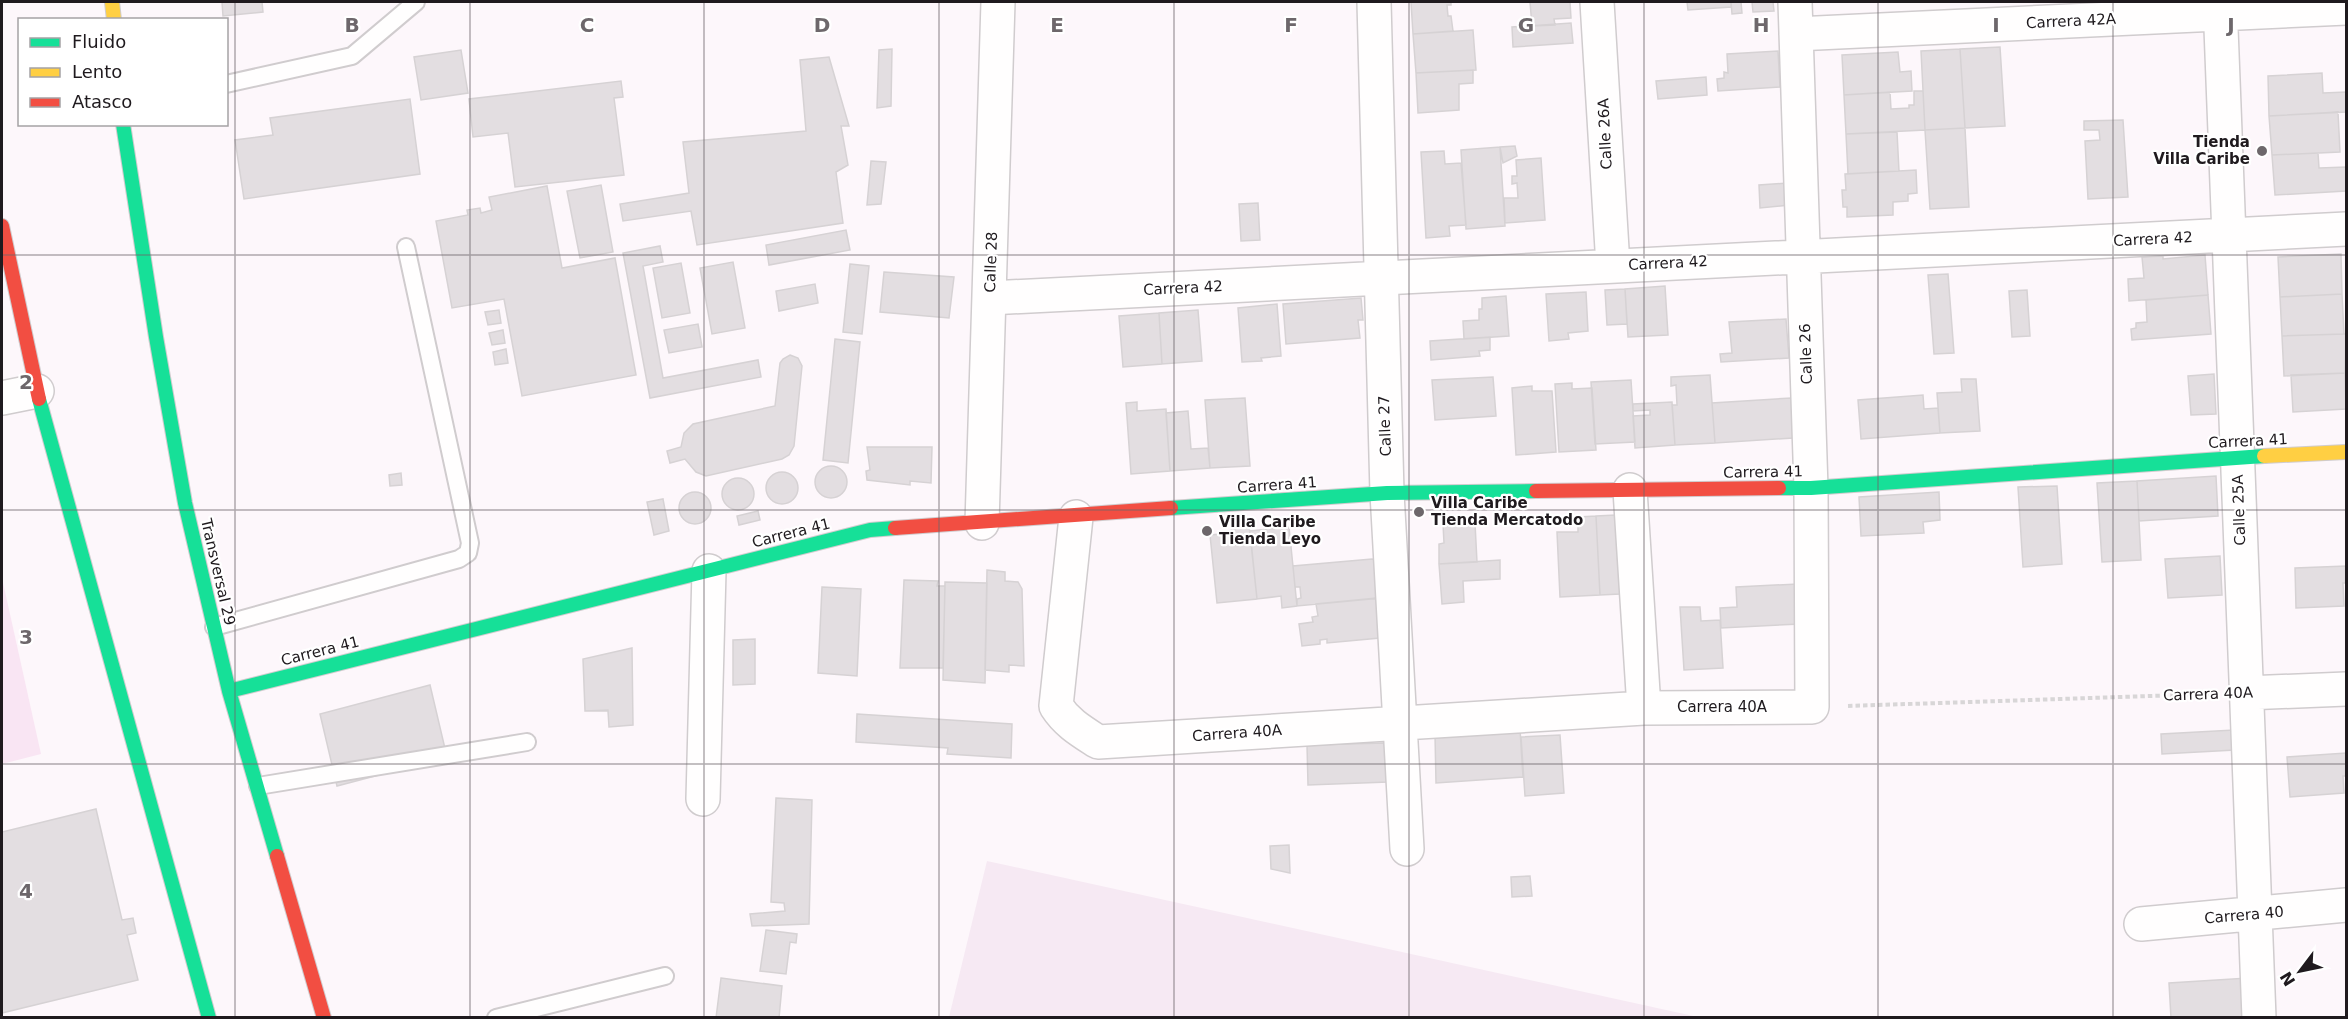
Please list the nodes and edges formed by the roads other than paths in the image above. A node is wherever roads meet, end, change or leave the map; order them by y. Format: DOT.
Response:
graph roads {
  1 [pos="112,2"];
  2 [pos="416,2"];
  3 [pos="998,2"];
  4 [pos="1374,2"];
  5 [pos="1597,2"];
  6 [pos="1795,2"];
  7 [pos="2220,8"];
  8 [pos="2346,8"];
  9 [pos="114,18"];
  10 [pos="1796,34"];
  11 [pos="228,84"];
  12 [pos="123,126"];
  13 [pos="2,226"];
  14 [pos="2346,229"];
  15 [pos="2229,235"];
  16 [pos="406,247"];
  17 [pos="1803,256"];
  18 [pos="1613,266"];
  19 [pos="1380,278"];
  20 [pos="990,298"];
  21 [pos="37,391"];
  22 [pos="2,398"];
  23 [pos="2346,452"];
  24 [pos="2237,458"];
  25 [pos="1811,488"];
  26 [pos="1630,490"];
  27 [pos="1387,493"];
  28 [pos="1076,517"];
  29 [pos="982,523"];
  30 [pos="709,571"];
  31 [pos="214,627"];
  32 [pos="2346,689"];
  33 [pos="229,691"];
  34 [pos="2246,693"];
  35 [pos="1812,707"];
  36 [pos="1644,708"];
  37 [pos="1400,722"];
  38 [pos="526,742"];
  39 [pos="258,786"];
  40 [pos="703,799"];
  41 [pos="1407,849"];
  42 [pos="2346,905"];
  43 [pos="2255,915"];
  44 [pos="2141,924"];
  45 [pos="665,976"];
  46 [pos="209,1017"];
  47 [pos="324,1017"];
  48 [pos="496,1017"];
  49 [pos="2259,1017"];
  1 -- 9 [label="main road"];
  2 -- 11 [label="lane"];
  3 -- 20 [label="street, Calle 28"];
  4 -- 19 [label="street, Calle 27"];
  5 -- 18 [label="street, Calle 26A"];
  6 -- 10 [label="street, Calle 26"];
  7 -- 8 [label="street, Carrera 42A"];
  7 -- 10 [label="street, Carrera 42A"];
  7 -- 15 [label="street, Calle 25A"];
  10 -- 17 [label="street, Calle 26"];
  12 -- 31 [label="main road, Transversal 29"];
  13 -- 21 [label="main road"];
  14 -- 15 [label="street, Carrera 42"];
  15 -- 17 [label="street, Carrera 42"];
  15 -- 24 [label="street, Calle 25A"];
  16 -- 31 [label="lane"];
  17 -- 18 [label="street, Carrera 42"];
  17 -- 25 [label="street, Calle 26"];
  18 -- 19 [label="street, Carrera 42"];
  19 -- 20 [label="street, Carrera 42"];
  19 -- 27 [label="street, Calle 27"];
  20 -- 29 [label="street, Calle 28"];
  21 -- 22 [label="street"];
  21 -- 46 [label="main road"];
  23 -- 24 [label="main road, Carrera 41"];
  24 -- 25 [label="main road, Carrera 41"];
  24 -- 34 [label="street, Calle 25A"];
  25 -- 26 [label="main road, Carrera 41"];
  25 -- 35 [label="street, Calle 26"];
  26 -- 27 [label="main road, Carrera 41"];
  26 -- 36 [label="street"];
  27 -- 28 [label="main road, Carrera 41"];
  27 -- 37 [label="street, Calle 27"];
  28 -- 29 [label="main road, Carrera 41"];
  28 -- 37 [label="street, Carrera 40A"];
  29 -- 30 [label="main road, Carrera 41"];
  30 -- 33 [label="main road, Carrera 41"];
  30 -- 40 [label="street"];
  31 -- 33 [label="main road, Transversal 29"];
  32 -- 34 [label="street, Carrera 40A"];
  33 -- 39 [label="main road, Transversal 29"];
  34 -- 43 [label="street, Calle 25A"];
  35 -- 36 [label="street, Carrera 40A"];
  36 -- 37 [label="street, Carrera 40A"];
  37 -- 41 [label="street, Calle 27"];
  38 -- 39 [label="lane"];
  39 -- 47 [label="main road, Transversal 29"];
  42 -- 43 [label="street, Carrera 40"];
  43 -- 44 [label="street, Carrera 40"];
  43 -- 49 [label="street, Calle 25A"];
  45 -- 48 [label="lane"];
}
